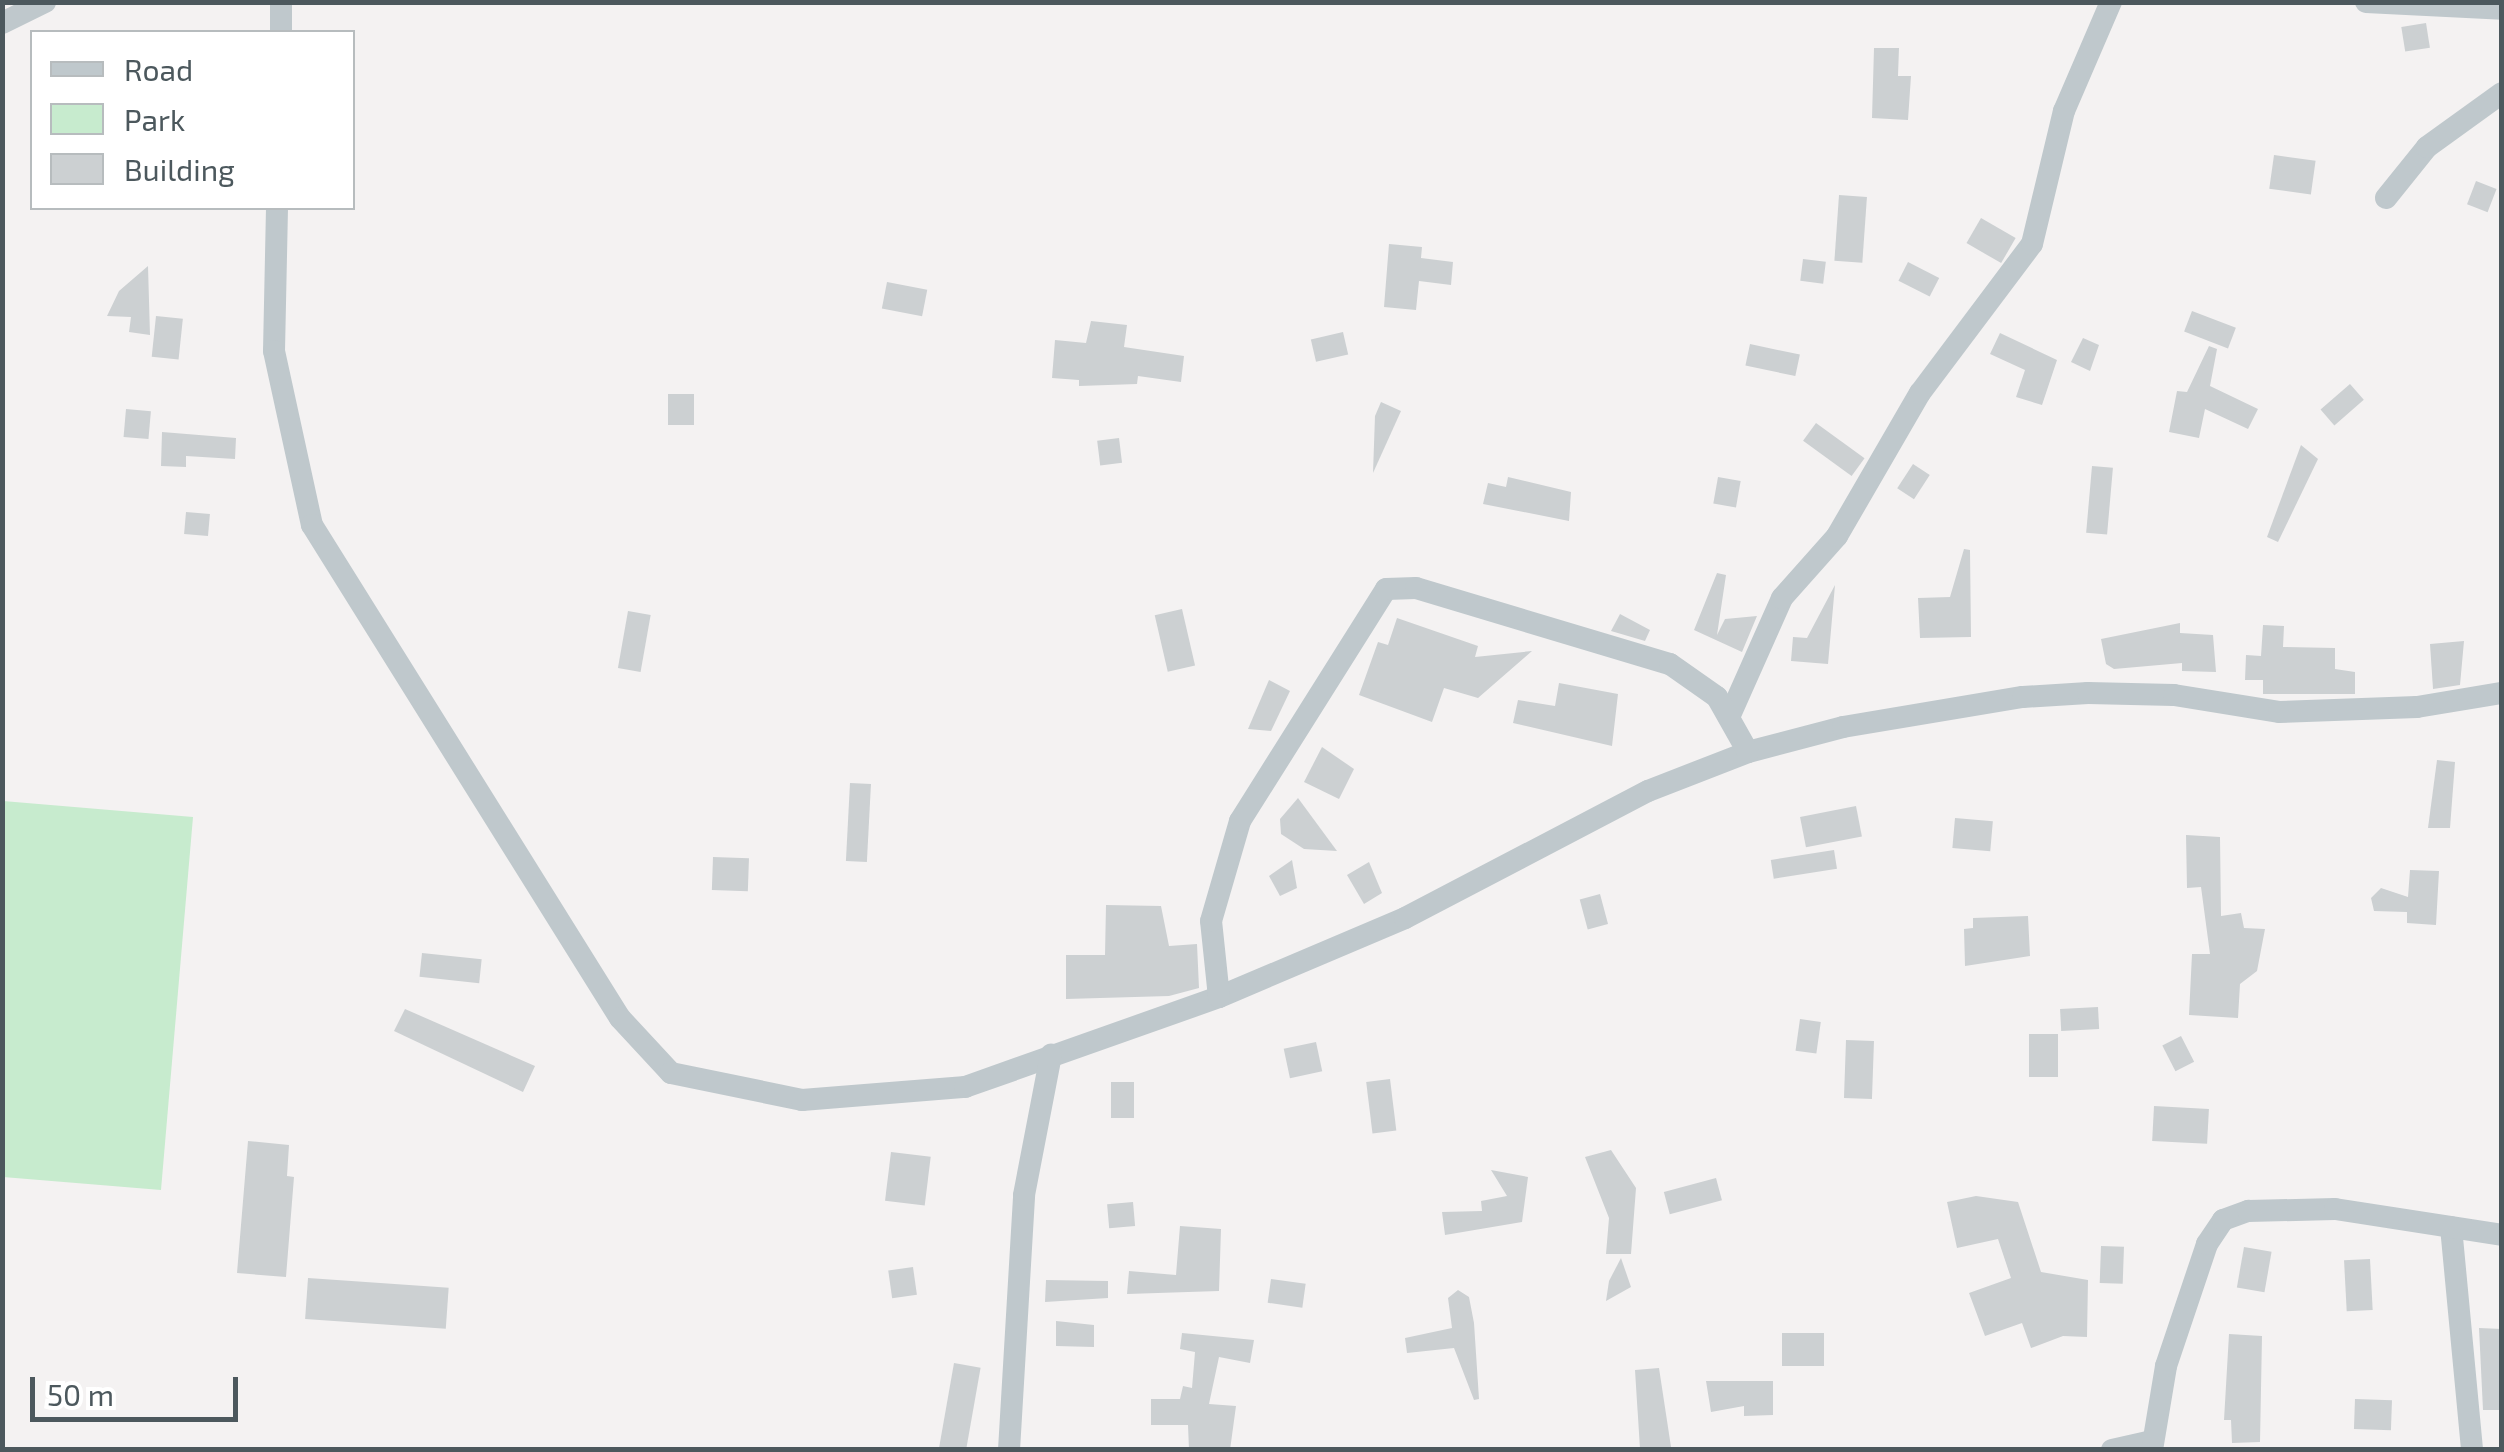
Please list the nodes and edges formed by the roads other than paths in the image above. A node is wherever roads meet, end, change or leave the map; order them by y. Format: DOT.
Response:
graph roads {
  1 [pos="45,2"];
  2 [pos="281,2"];
  3 [pos="2111,2"];
  4 [pos="2366,2"];
  5 [pos="2502,9"];
  6 [pos="2,22"];
  7 [pos="281,30"];
  8 [pos="2502,93"];
  9 [pos="2386,198"];
  10 [pos="277,210"];
  11 [pos="2502,693"];
  12 [pos="1730,715"];
  13 [pos="1748,752"];
  14 [pos="1220,997"];
  15 [pos="1051,1056"];
  16 [pos="2452,1226"];
  17 [pos="2502,1236"];
  18 [pos="2152,1445"];
  19 [pos="1010,1450"];
  20 [pos="2112,1450"];
  21 [pos="2472,1450"];
  1 -- 6 [label="street"];
  2 -- 7 [label="street"];
  3 -- 12 [label="street"];
  4 -- 5 [label="street"];
  8 -- 9 [label="street"];
  10 -- 15 [label="street"];
  11 -- 13 [label="street"];
  12 -- 13 [label="street"];
  12 -- 14 [label="street"];
  13 -- 14 [label="street"];
  14 -- 15 [label="street"];
  15 -- 19 [label="street"];
  16 -- 17 [label="street"];
  16 -- 18 [label="street"];
  16 -- 21 [label="street"];
  18 -- 20 [label="street"];
}
